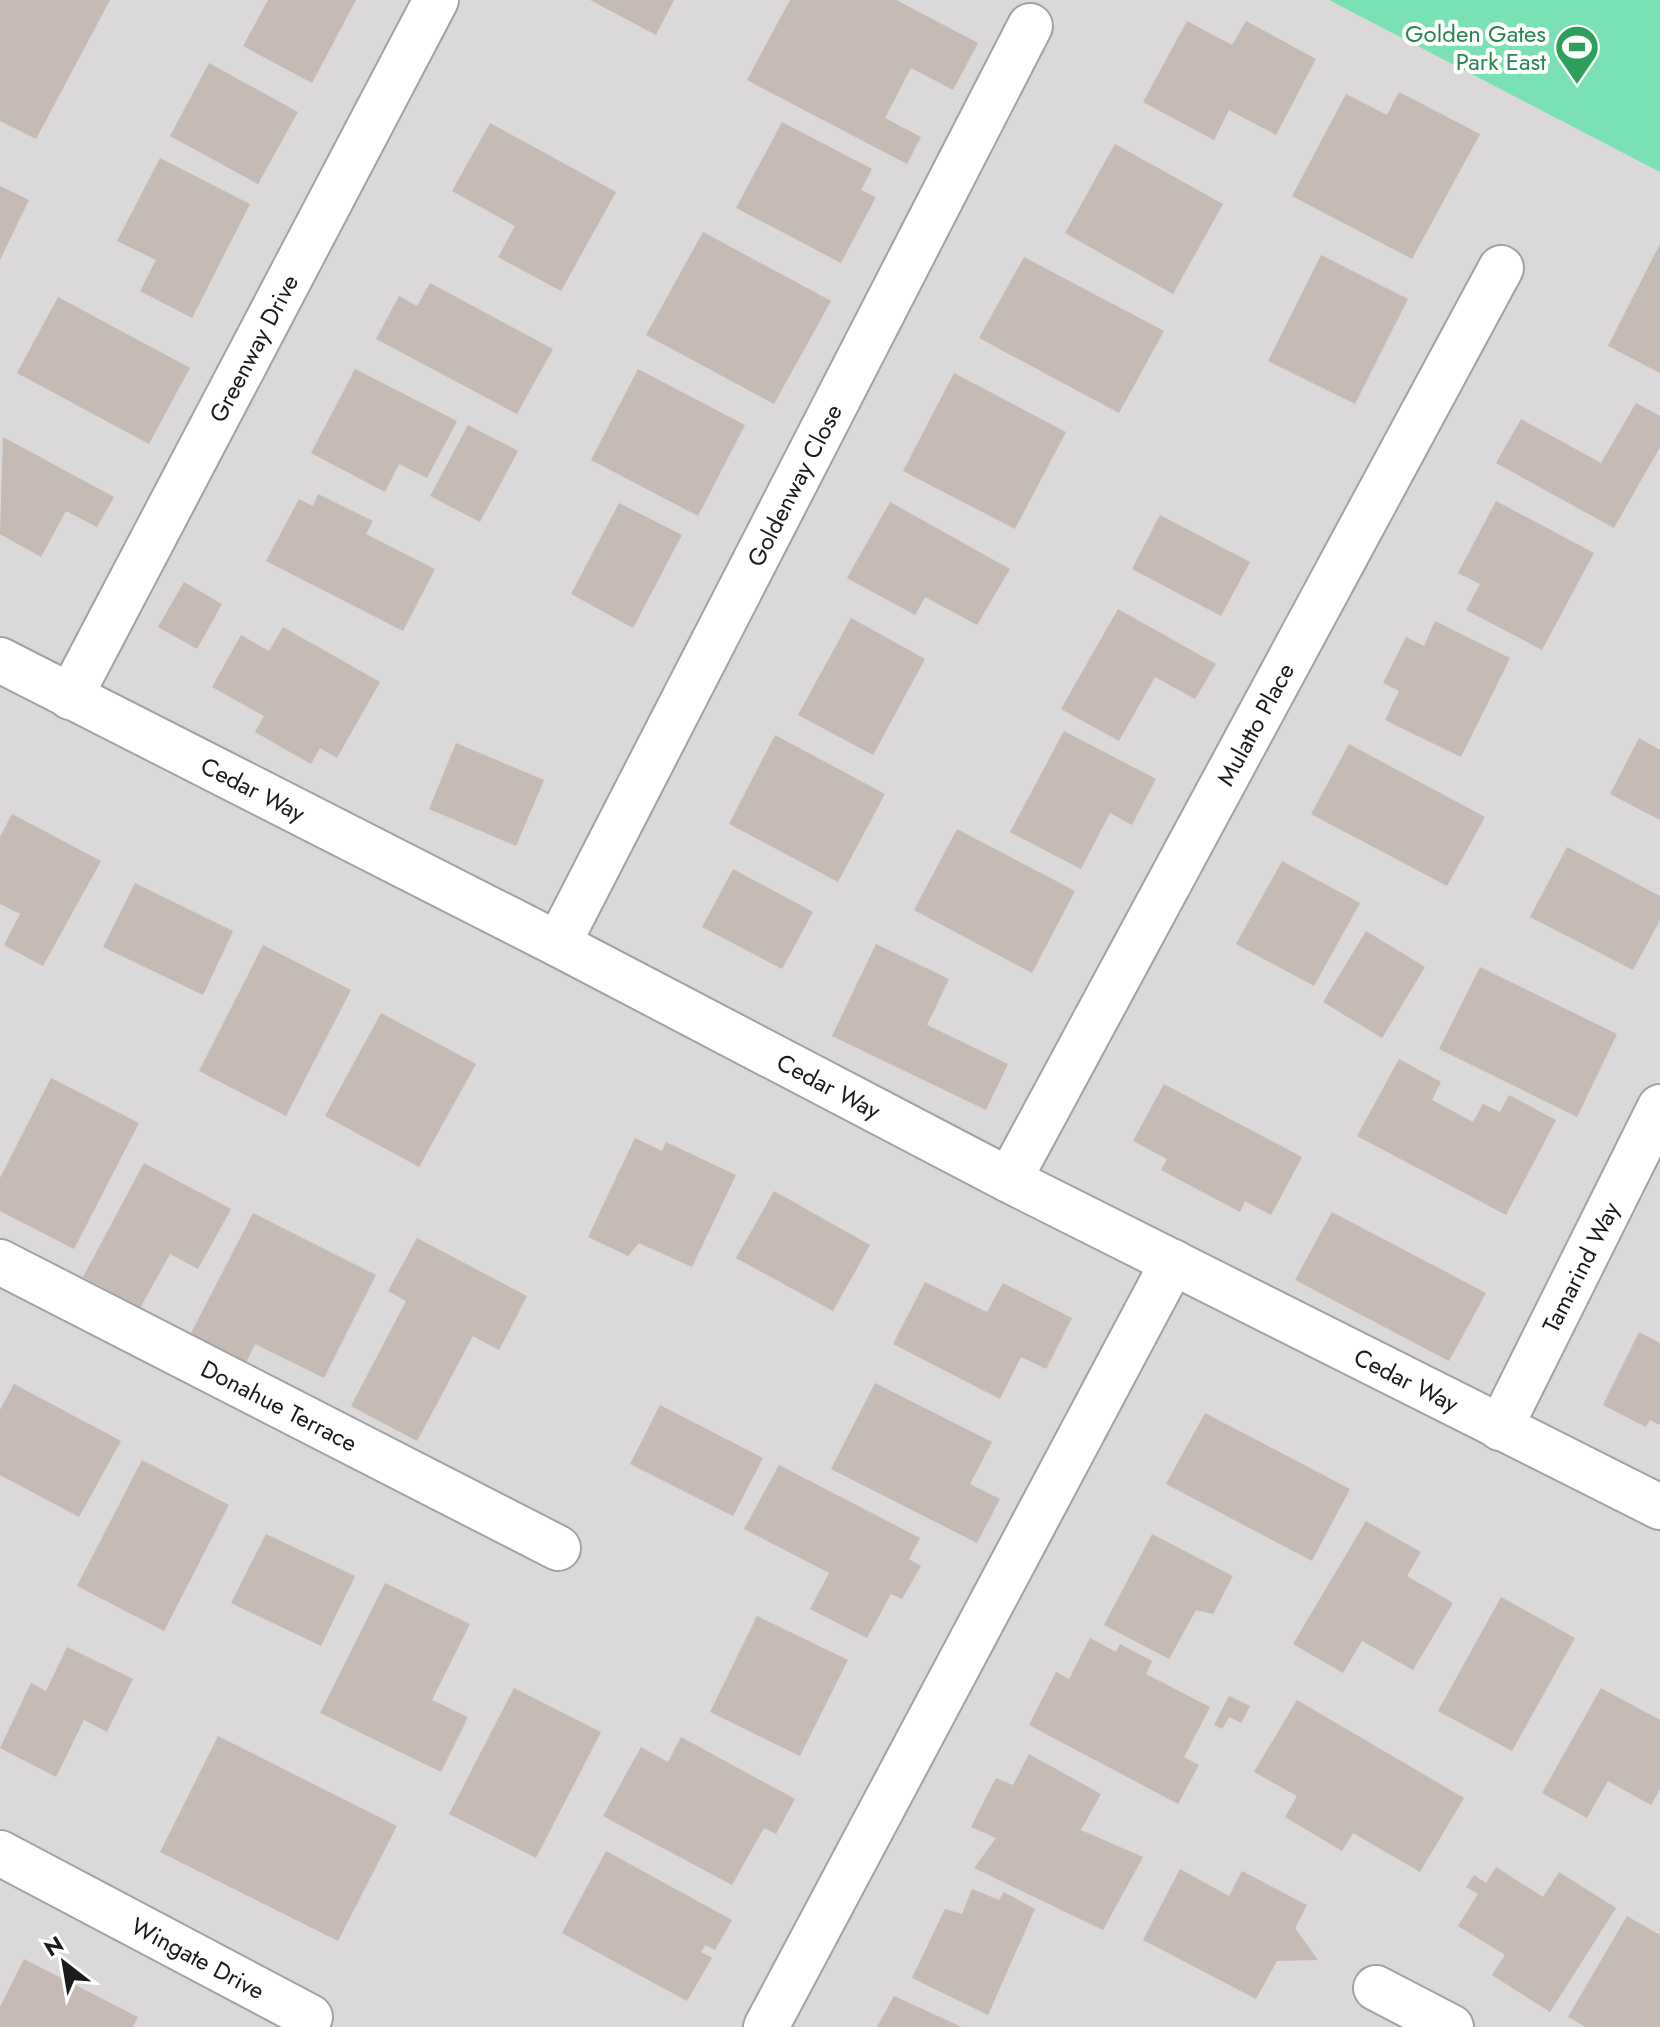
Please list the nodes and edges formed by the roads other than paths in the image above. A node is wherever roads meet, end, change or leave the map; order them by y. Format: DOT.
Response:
graph roads {
  1 [pos="436,0"];
  2 [pos="1030,26"];
  3 [pos="1501,268"];
  4 [pos="0,660"];
  5 [pos="70,697"];
  6 [pos="558,944"];
  7 [pos="1660,1107"];
  8 [pos="1009,1180"];
  9 [pos="0,1262"];
  10 [pos="1173,1262"];
  11 [pos="1500,1428"];
  12 [pos="1660,1507"];
  13 [pos="558,1548"];
  14 [pos="0,1853"];
  15 [pos="1376,1988"];
  16 [pos="310,2017"];
  17 [pos="766,2027"];
  18 [pos="1451,2027"];
  1 -- 5 [label="street, Greenway Drive"];
  2 -- 6 [label="street, Goldenway Close"];
  3 -- 8 [label="street, Mulatto Place"];
  4 -- 5 [label="street, Cedar Way"];
  5 -- 6 [label="street, Cedar Way"];
  6 -- 8 [label="street, Cedar Way"];
  7 -- 11 [label="street, Tamarind Way"];
  8 -- 10 [label="street, Cedar Way"];
  9 -- 13 [label="street, Donahue Terrace"];
  10 -- 11 [label="street, Cedar Way"];
  10 -- 17 [label="street"];
  11 -- 12 [label="street, Cedar Way"];
  14 -- 16 [label="street, Wingate Drive"];
  15 -- 18 [label="street"];
}
